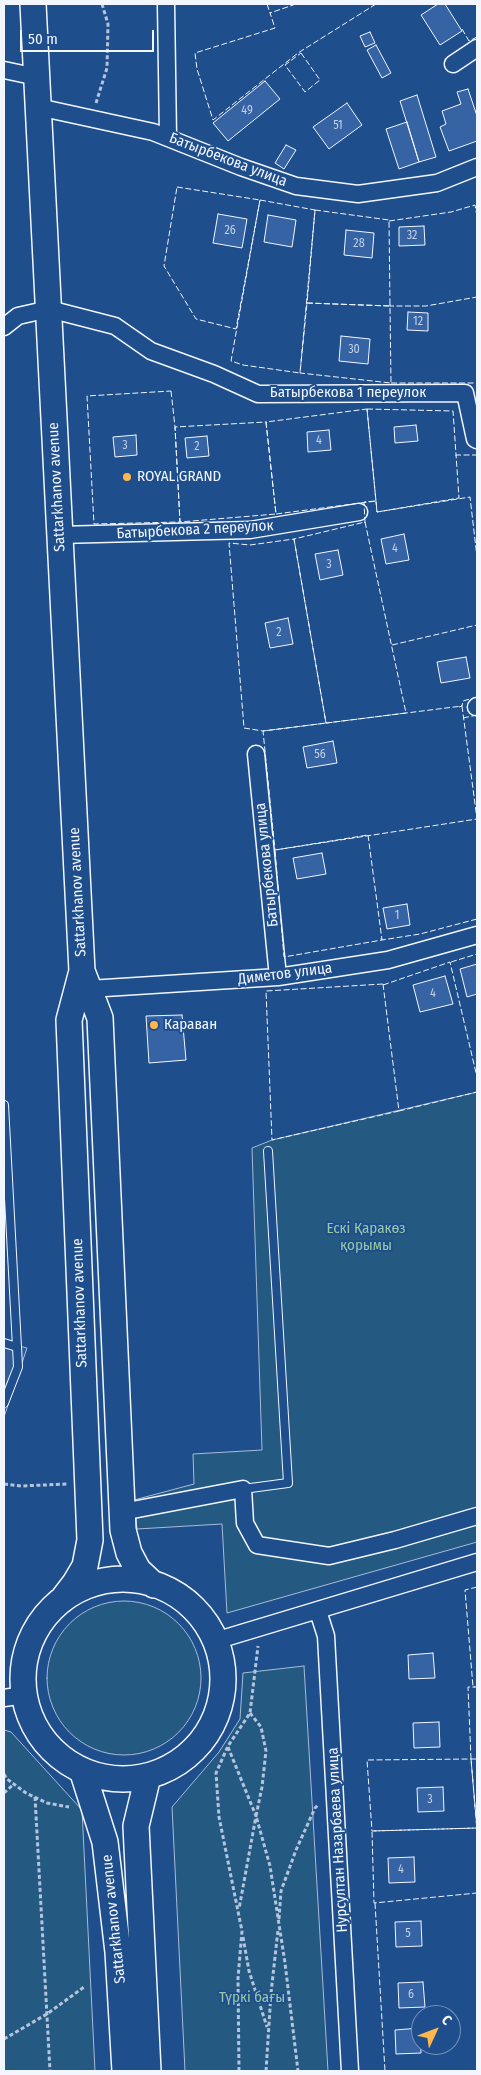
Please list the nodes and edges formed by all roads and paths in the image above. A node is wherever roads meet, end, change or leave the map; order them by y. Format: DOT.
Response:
graph roads {
  1 [pos="33,4"];
  2 [pos="102,4"];
  3 [pos="166,4"];
  4 [pos="477,48"];
  5 [pos="453,64"];
  6 [pos="4,70"];
  7 [pos="38,77"];
  8 [pos="38,107"];
  9 [pos="91,118"];
  10 [pos="168,138"];
  11 [pos="477,166"];
  12 [pos="49,309"];
  13 [pos="4,327"];
  14 [pos="477,440"];
  15 [pos="359,512"];
  16 [pos="59,534"];
  17 [pos="256,754"];
  18 [pos="477,935"];
  19 [pos="278,977"];
  20 [pos="86,980"];
  21 [pos="4,1105"];
  22 [pos="268,1151"];
  23 [pos="4,1343"];
  24 [pos="17,1347"];
  25 [pos="4,1404"];
  26 [pos="243,1489"];
  27 [pos="122,1512"];
  28 [pos="477,1516"];
  29 [pos="477,1562"];
  30 [pos="154,1584"];
  31 [pos="62,1600"];
  32 [pos="318,1611"];
  33 [pos="260,1628"];
  34 [pos="215,1641"];
  35 [pos="14,1696"];
  36 [pos="250,1712"];
  37 [pos="228,1746"];
  38 [pos="82,1770"];
  39 [pos="4,1774"];
  40 [pos="148,1776"];
  41 [pos="14,1784"];
  42 [pos="335,1787"];
  43 [pos="4,1793"];
  44 [pos="35,1797"];
  45 [pos="69,1807"];
  46 [pos="256,1816"];
  47 [pos="238,1911"];
  48 [pos="279,1927"];
  49 [pos="242,1931"];
  50 [pos="84,1987"];
  51 [pos="47,2014"];
  52 [pos="268,2030"];
  53 [pos="4,2039"];
  54 [pos="50,2071"];
  55 [pos="125,2071"];
  56 [pos="148,2071"];
  57 [pos="239,2071"];
  58 [pos="266,2071"];
  59 [pos="298,2071"];
  60 [pos="350,2071"];
  1 -- 7 [label="main road, Sattarkhanov avenue"];
  2 -- 9 [label="path"];
  3 -- 10 [label="street"];
  4 -- 5 [label="street"];
  6 -- 7 [label="street"];
  7 -- 8 [label="main road, Sattarkhanov avenue"];
  8 -- 9 [label="street, Батырбекова улица"];
  8 -- 12 [label="main road, Sattarkhanov avenue"];
  9 -- 10 [label="street, Батырбекова улица"];
  10 -- 11 [label="street, Батырбекова улица"];
  12 -- 13 [label="street"];
  12 -- 14 [label="street, Батырбекова 1 переулок"];
  12 -- 16 [label="main road, Sattarkhanov avenue"];
  15 -- 16 [label="street, Батырбекова 2 переулок"];
  16 -- 20 [label="main road, Sattarkhanov avenue"];
  17 -- 19 [label="street, Батырбекова улица"];
  18 -- 19 [label="street, Диметов улица"];
  19 -- 20 [label="street, Диметов улица"];
  20 -- 27 [label="main road, Sattarkhanov avenue"];
  20 -- 31 [label="main road, Sattarkhanov avenue"];
  21 -- 24 [label="lane"];
  22 -- 26 [label="lane"];
  23 -- 24 [label="lane"];
  24 -- 25 [label="lane"];
  26 -- 27 [label="street"];
  26 -- 28 [label="street"];
  27 -- 30 [label="main road, Sattarkhanov avenue"];
  29 -- 32 [label="street"];
  30 -- 31 [label="main road"];
  30 -- 34 [label="main road"];
  31 -- 35 [label="main road"];
  32 -- 33 [label="street"];
  32 -- 42 [label="street, Нурсултан Назарбаева улица"];
  33 -- 34 [label="street"];
  33 -- 36 [label="path"];
  34 -- 40 [label="main road"];
  35 -- 38 [label="main road"];
  36 -- 37 [label="path"];
  36 -- 46 [label="path"];
  37 -- 46 [label="path"];
  37 -- 47 [label="path"];
  38 -- 40 [label="main road"];
  38 -- 55 [label="main road, Sattarkhanov avenue"];
  39 -- 41 [label="path"];
  40 -- 56 [label="main road, Sattarkhanov avenue"];
  41 -- 43 [label="path"];
  41 -- 44 [label="path"];
  42 -- 48 [label="path"];
  42 -- 60 [label="street, Нурсултан Назарбаева улица"];
  44 -- 45 [label="path"];
  44 -- 51 [label="path"];
  46 -- 47 [label="path"];
  46 -- 48 [label="path"];
  47 -- 49 [label="path"];
  48 -- 52 [label="path"];
  48 -- 59 [label="path"];
  49 -- 52 [label="path"];
  49 -- 57 [label="path"];
  50 -- 51 [label="path"];
  51 -- 53 [label="path"];
  51 -- 54 [label="path"];
  52 -- 58 [label="path"];
}
